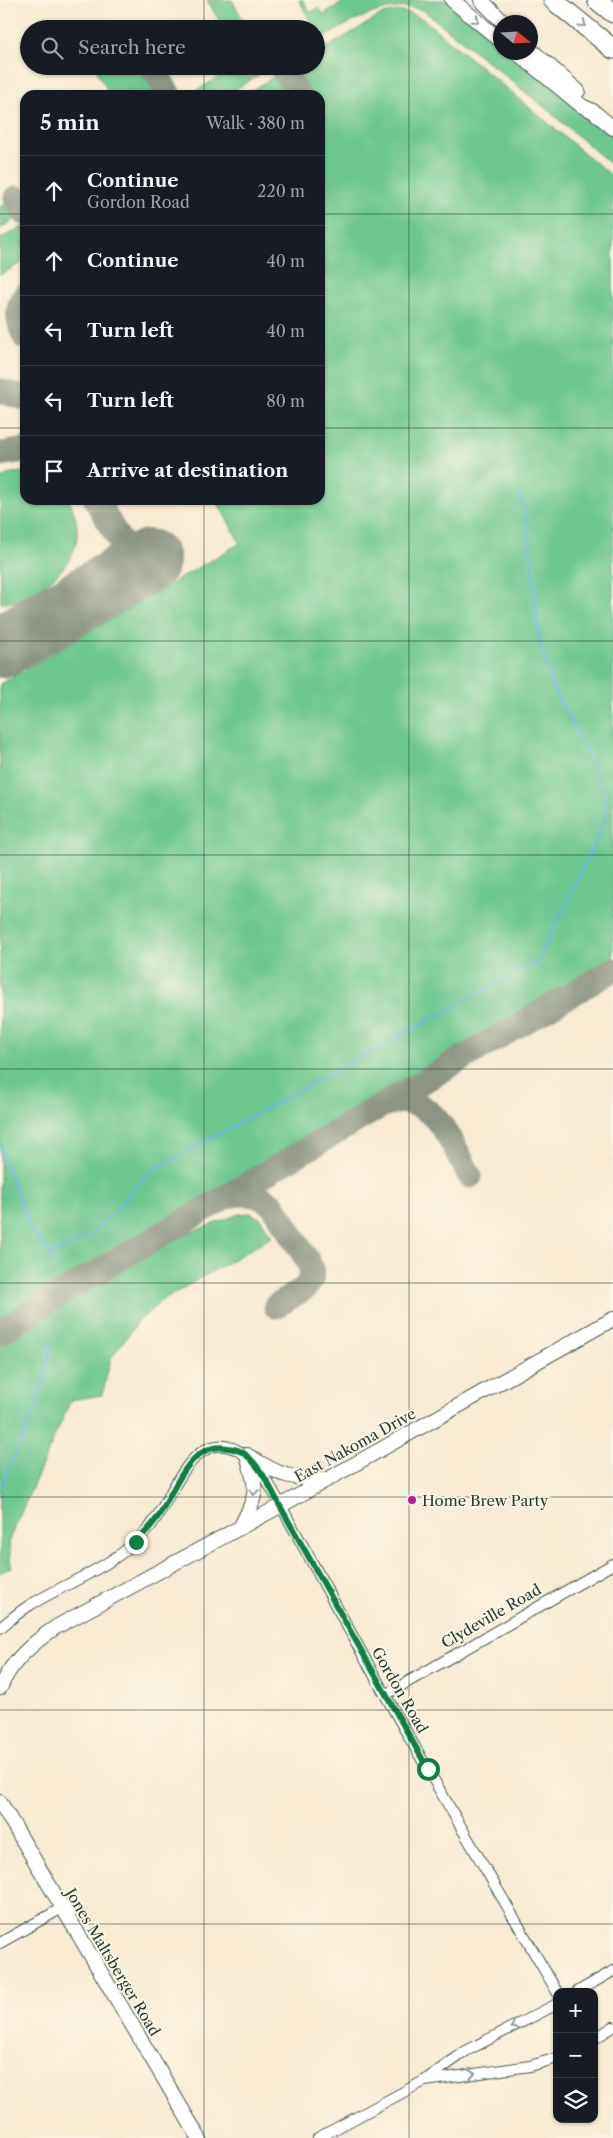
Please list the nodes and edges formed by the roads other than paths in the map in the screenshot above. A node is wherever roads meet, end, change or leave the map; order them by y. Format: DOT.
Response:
graph roads {
  1 [pos="452,0"];
  2 [pos="481,0"];
  3 [pos="553,0"];
  4 [pos="597,0"];
  5 [pos="613,13"];
  6 [pos="496,15"];
  7 [pos="493,34"];
  8 [pos="613,49"];
  9 [pos="538,55"];
  10 [pos="526,60"];
  11 [pos="593,111"];
  12 [pos="613,128"];
  13 [pos="613,1319"];
  14 [pos="247,1455"];
  15 [pos="326,1480"];
  16 [pos="280,1506"];
  17 [pos="240,1528"];
  18 [pos="613,1564"];
  19 [pos="0,1628"];
  20 [pos="0,1688"];
  21 [pos="385,1694"];
  22 [pos="0,1802"];
  23 [pos="62,1908"];
  24 [pos="0,1943"];
  25 [pos="613,1971"];
  26 [pos="556,1988"];
  27 [pos="584,1988"];
  28 [pos="553,2006"];
  29 [pos="613,2027"];
  30 [pos="598,2036"];
  31 [pos="553,2059"];
  32 [pos="424,2081"];
  33 [pos="199,2138"];
  34 [pos="318,2138"];
  1 -- 7 [label="main road, one-way"];
  2 -- 6 [label="main road"];
  3 -- 8 [label="highway, one-way"];
  4 -- 5 [label="highway"];
  9 -- 11 [label="main road"];
  10 -- 11 [label="main road"];
  11 -- 12 [label="main road"];
  13 -- 15 [label="main road, East Nakoma Drive"];
  14 -- 15 [label="main road"];
  14 -- 16 [label="street, Gordon Road"];
  14 -- 17 [label="main road, one-way"];
  14 -- 19 [label="street"];
  15 -- 16 [label="main road, East Nakoma Drive"];
  16 -- 17 [label="main road, East Nakoma Drive"];
  16 -- 21 [label="street, Gordon Road"];
  17 -- 20 [label="main road, East Nakoma Drive"];
  18 -- 21 [label="street, Clydeville Road"];
  21 -- 26 [label="street, Gordon Road"];
  22 -- 23 [label="main road, Jones Maltsberger Road"];
  23 -- 24 [label="street"];
  23 -- 33 [label="main road, Jones Maltsberger Road"];
  25 -- 27 [label="street"];
  28 -- 32 [label="street, one-way"];
  29 -- 30 [label="street"];
  32 -- 31 [label="street, one-way"];
  32 -- 34 [label="street"];
}
